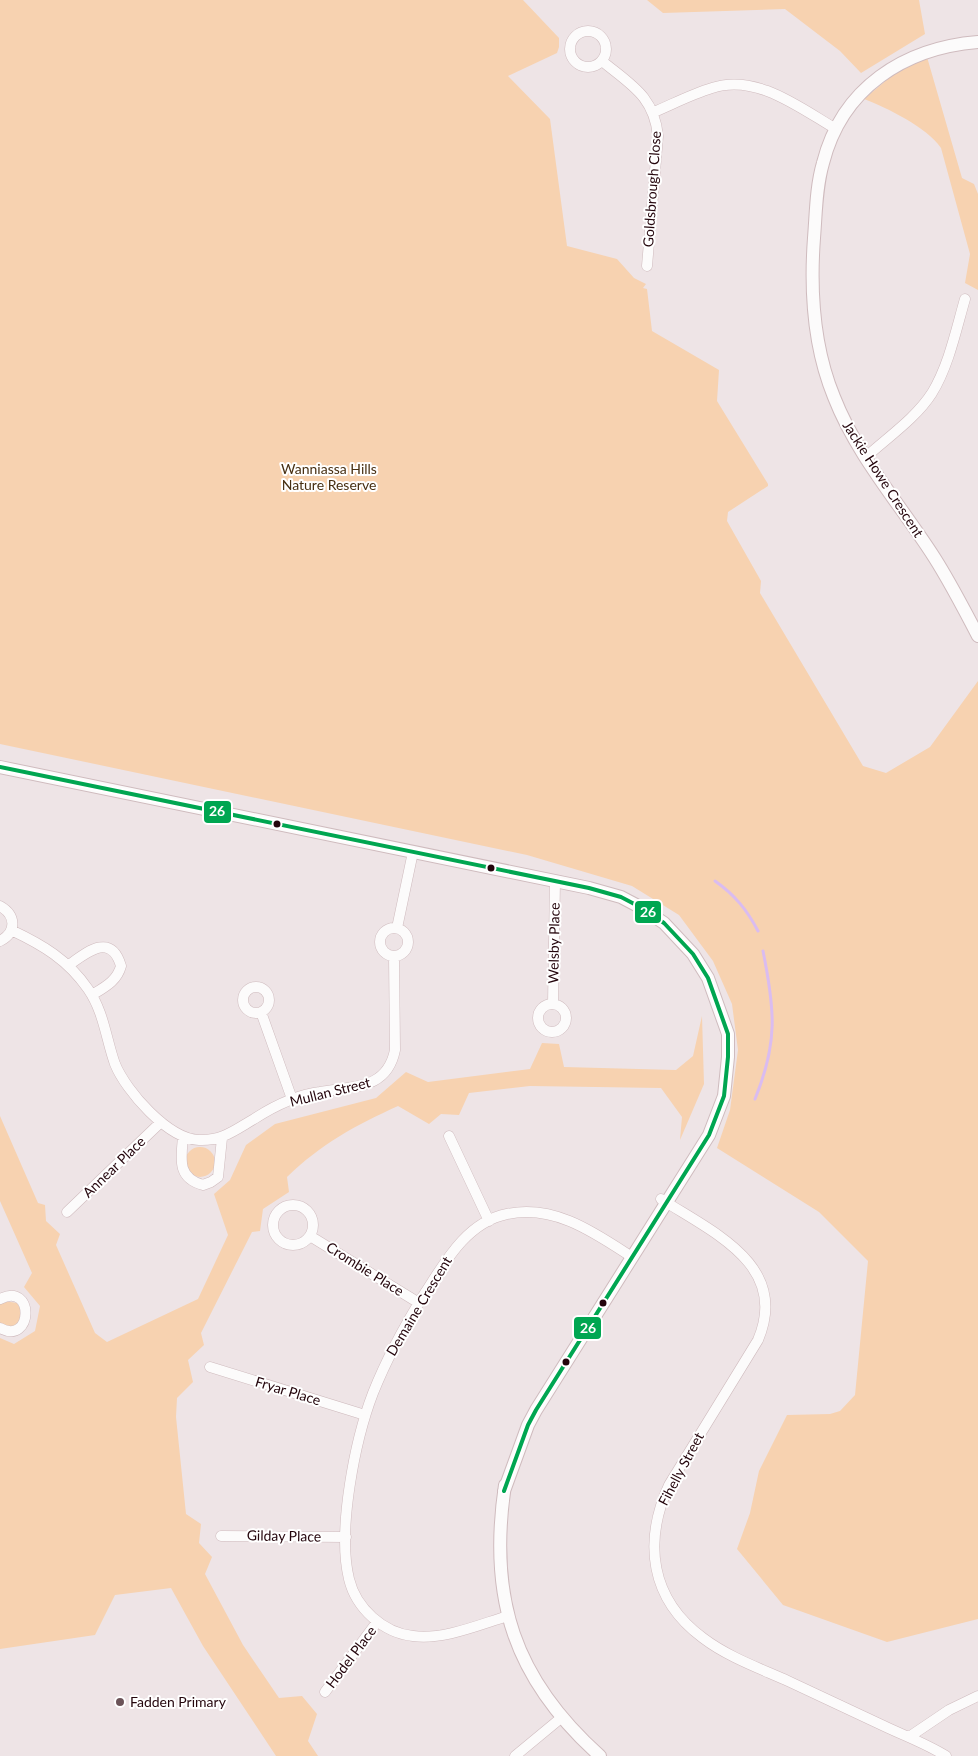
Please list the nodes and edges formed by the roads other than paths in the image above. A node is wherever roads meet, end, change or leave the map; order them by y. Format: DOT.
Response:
graph roads {
  1 [pos="978,42"];
  2 [pos="602,61"];
  3 [pos="654,112"];
  4 [pos="836,129"];
  5 [pos="647,266"];
  6 [pos="966,299"];
  7 [pos="866,457"];
  8 [pos="978,636"];
  9 [pos="0,767"];
  10 [pos="412,852"];
  11 [pos="555,881"];
  12 [pos="0,906"];
  13 [pos="397,928"];
  14 [pos="12,930"];
  15 [pos="0,941"];
  16 [pos="394,956"];
  17 [pos="69,965"];
  18 [pos="92,995"];
  19 [pos="552,1004"];
  20 [pos="261,1012"];
  21 [pos="292,1099"];
  22 [pos="161,1122"];
  23 [pos="449,1136"];
  24 [pos="183,1137"];
  25 [pos="222,1138"];
  26 [pos="664,1201"];
  27 [pos="67,1212"];
  28 [pos="490,1221"];
  29 [pos="310,1236"];
  30 [pos="630,1255"];
  31 [pos="0,1299"];
  32 [pos="419,1303"];
  33 [pos="0,1328"];
  34 [pos="210,1367"];
  35 [pos="365,1415"];
  36 [pos="221,1536"];
  37 [pos="346,1537"];
  38 [pos="508,1616"];
  39 [pos="377,1622"];
  40 [pos="325,1692"];
  41 [pos="978,1696"];
  42 [pos="561,1718"];
  43 [pos="909,1737"];
  44 [pos="515,1756"];
  45 [pos="600,1756"];
  46 [pos="946,1756"];
  1 -- 4 [label="street, Jackie Howe Crescent"];
  2 -- 3 [label="street, Goldsbrough Close"];
  3 -- 4 [label="street, Goldsbrough Close"];
  3 -- 5 [label="street, Goldsbrough Close"];
  4 -- 7 [label="street, Jackie Howe Crescent"];
  6 -- 7 [label="street"];
  7 -- 8 [label="street, Jackie Howe Crescent"];
  9 -- 10 [label="street"];
  10 -- 11 [label="street"];
  10 -- 13 [label="street"];
  11 -- 19 [label="street, Welsby Place"];
  11 -- 26 [label="street"];
  12 -- 14 [label="street"];
  13 -- 16 [label="street"];
  13 -- 16 [label="street"];
  14 -- 15 [label="street"];
  14 -- 17 [label="street, Mullan Street"];
  16 -- 21 [label="street, Mullan Street"];
  17 -- 18 [label="street, Mullan Street"];
  17 -- 18 [label="street"];
  18 -- 22 [label="street, Mullan Street"];
  20 -- 21 [label="street"];
  21 -- 25 [label="street, Mullan Street"];
  22 -- 24 [label="street, Mullan Street"];
  22 -- 27 [label="street, Annear Place"];
  23 -- 28 [label="street"];
  24 -- 25 [label="street, Mullan Street"];
  24 -- 25 [label="street"];
  26 -- 30 [label="street"];
  26 -- 43 [label="street, Fihelly Street"];
  28 -- 30 [label="street, Demaine Crescent"];
  28 -- 32 [label="street, Demaine Crescent"];
  29 -- 29 [label="street, Crombie Place"];
  29 -- 32 [label="street, Crombie Place"];
  30 -- 38 [label="street"];
  31 -- 33 [label="street"];
  32 -- 35 [label="street, Demaine Crescent"];
  34 -- 35 [label="street, Fryar Place"];
  35 -- 37 [label="street, Demaine Crescent"];
  36 -- 37 [label="street, Gilday Place"];
  37 -- 39 [label="street, Demaine Crescent"];
  38 -- 39 [label="street, Demaine Crescent"];
  38 -- 42 [label="street"];
  39 -- 40 [label="street, Hodel Place"];
  41 -- 43 [label="street"];
  42 -- 44 [label="street"];
  42 -- 45 [label="street"];
  43 -- 46 [label="street, Fihelly Street"];
}
